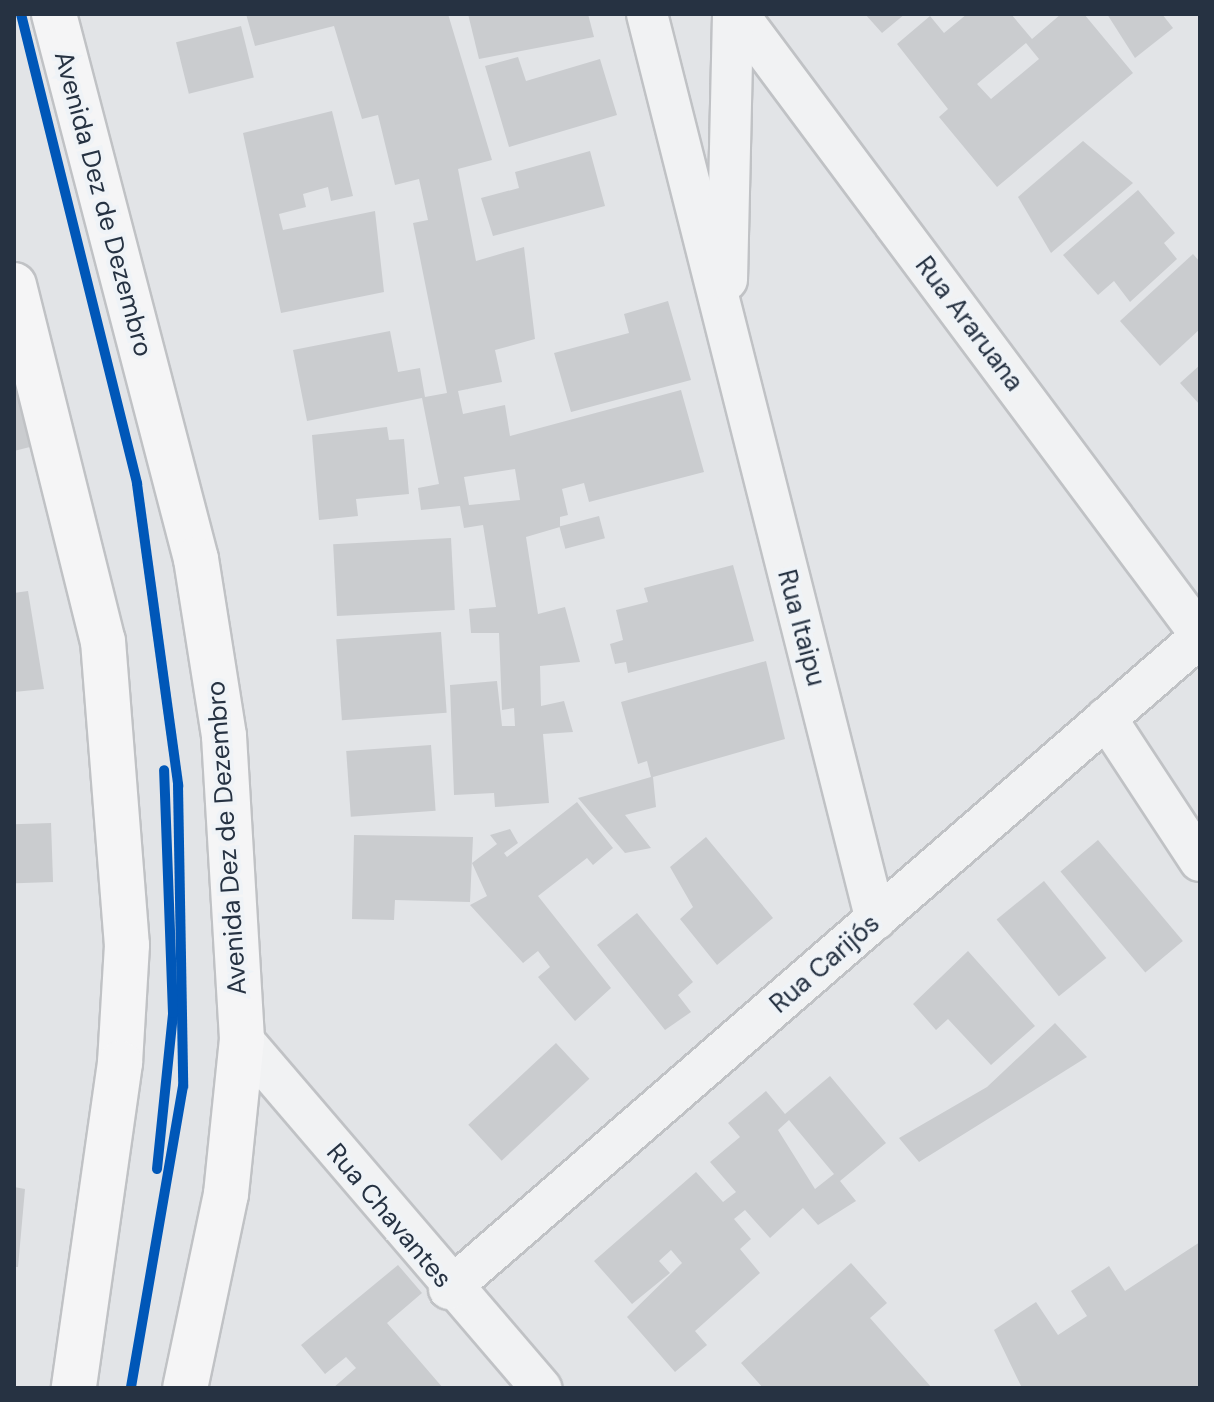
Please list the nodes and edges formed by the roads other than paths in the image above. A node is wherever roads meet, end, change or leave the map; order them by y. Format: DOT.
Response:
graph roads {
  1 [pos="54,14"];
  2 [pos="647,14"];
  3 [pos="736,14"];
  4 [pos="14,285"];
  5 [pos="725,336"];
  6 [pos="1200,636"];
  7 [pos="1106,718"];
  8 [pos="1200,861"];
  9 [pos="876,920"];
  10 [pos="242,1039"];
  11 [pos="449,1289"];
  12 [pos="74,1388"];
  13 [pos="185,1388"];
  14 [pos="541,1388"];
  1 -- 10 [label="highway, Avenida Dez de Dezembro"];
  2 -- 5 [label="street, Rua Itaipu"];
  3 -- 5 [label="street, Rua Itaipu"];
  3 -- 6 [label="street, Rua Araruana"];
  4 -- 12 [label="highway"];
  5 -- 9 [label="street, Rua Itaipu"];
  6 -- 7 [label="street, Rua Carijós"];
  7 -- 8 [label="street"];
  7 -- 9 [label="street, Rua Carijós"];
  9 -- 11 [label="street, Rua Carijós"];
  10 -- 11 [label="street, Rua Chavantes"];
  10 -- 13 [label="highway, Avenida Dez de Dezembro"];
  11 -- 14 [label="street, Rua Chavantes"];
}
